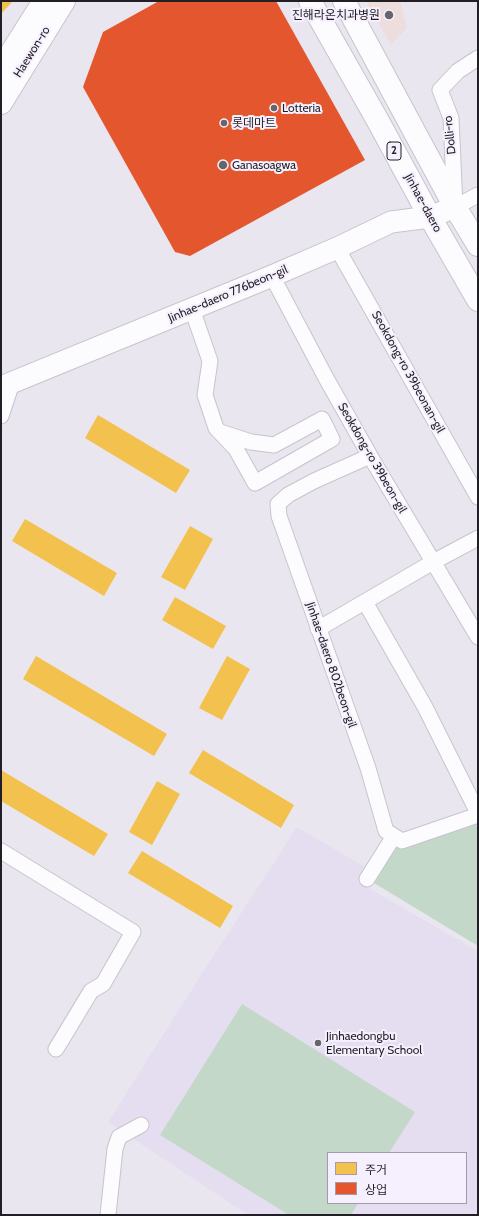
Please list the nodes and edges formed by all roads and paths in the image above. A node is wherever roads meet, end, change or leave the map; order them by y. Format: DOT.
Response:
graph roads {
  1 [pos="44,1"];
  2 [pos="64,1"];
  3 [pos="310,1"];
  4 [pos="344,1"];
  5 [pos="478,58"];
  6 [pos="1,69"];
  7 [pos="1,103"];
  8 [pos="478,195"];
  9 [pos="455,206"];
  10 [pos="430,217"];
  11 [pos="478,245"];
  12 [pos="338,248"];
  13 [pos="272,276"];
  14 [pos="478,300"];
  15 [pos="192,308"];
  16 [pos="7,385"];
  17 [pos="1,416"];
  18 [pos="220,432"];
  19 [pos="370,456"];
  20 [pos="478,497"];
  21 [pos="478,538"];
  22 [pos="433,562"];
  23 [pos="365,602"];
  24 [pos="318,629"];
  25 [pos="478,637"];
  26 [pos="478,814"];
  27 [pos="394,836"];
  28 [pos="1,852"];
  29 [pos="367,879"];
  30 [pos="56,1049"];
  31 [pos="141,1125"];
  32 [pos="108,1215"];
  1 -- 6 [label="main road"];
  2 -- 7 [label="main road, Haewon-ro"];
  3 -- 10 [label="main road, Jinhae-daero / 2"];
  4 -- 9 [label="main road, 2"];
  5 -- 9 [label="street, Dolli-ro"];
  8 -- 9 [label="street"];
  9 -- 10 [label="main road, Jinhae-daero 776beon-gil"];
  9 -- 11 [label="main road, 2"];
  10 -- 12 [label="main road, Jinhae-daero 776beon-gil"];
  10 -- 14 [label="main road, Jinhae-daero / 2"];
  12 -- 13 [label="main road, Jinhae-daero 776beon-gil"];
  12 -- 20 [label="street, Seokdong-ro 39beonan-gil"];
  13 -- 15 [label="main road, Jinhae-daero 776beon-gil"];
  13 -- 19 [label="street, Seokdong-ro 39beon-gil"];
  15 -- 16 [label="main road, Jinhae-daero 776beon-gil"];
  15 -- 18 [label="street"];
  16 -- 17 [label="street"];
  18 -- 18 [label="street"];
  19 -- 22 [label="street, Seokdong-ro 39beon-gil"];
  19 -- 24 [label="street, Jinhae-daero 802beon-gil"];
  21 -- 22 [label="street"];
  22 -- 23 [label="street"];
  22 -- 25 [label="street, Seokdong-ro 39beon-gil"];
  23 -- 24 [label="street"];
  23 -- 26 [label="street"];
  24 -- 27 [label="street, Jinhae-daero 802beon-gil"];
  26 -- 27 [label="street"];
  27 -- 29 [label="street"];
  28 -- 30 [label="street"];
  31 -- 32 [label="street"];
}
